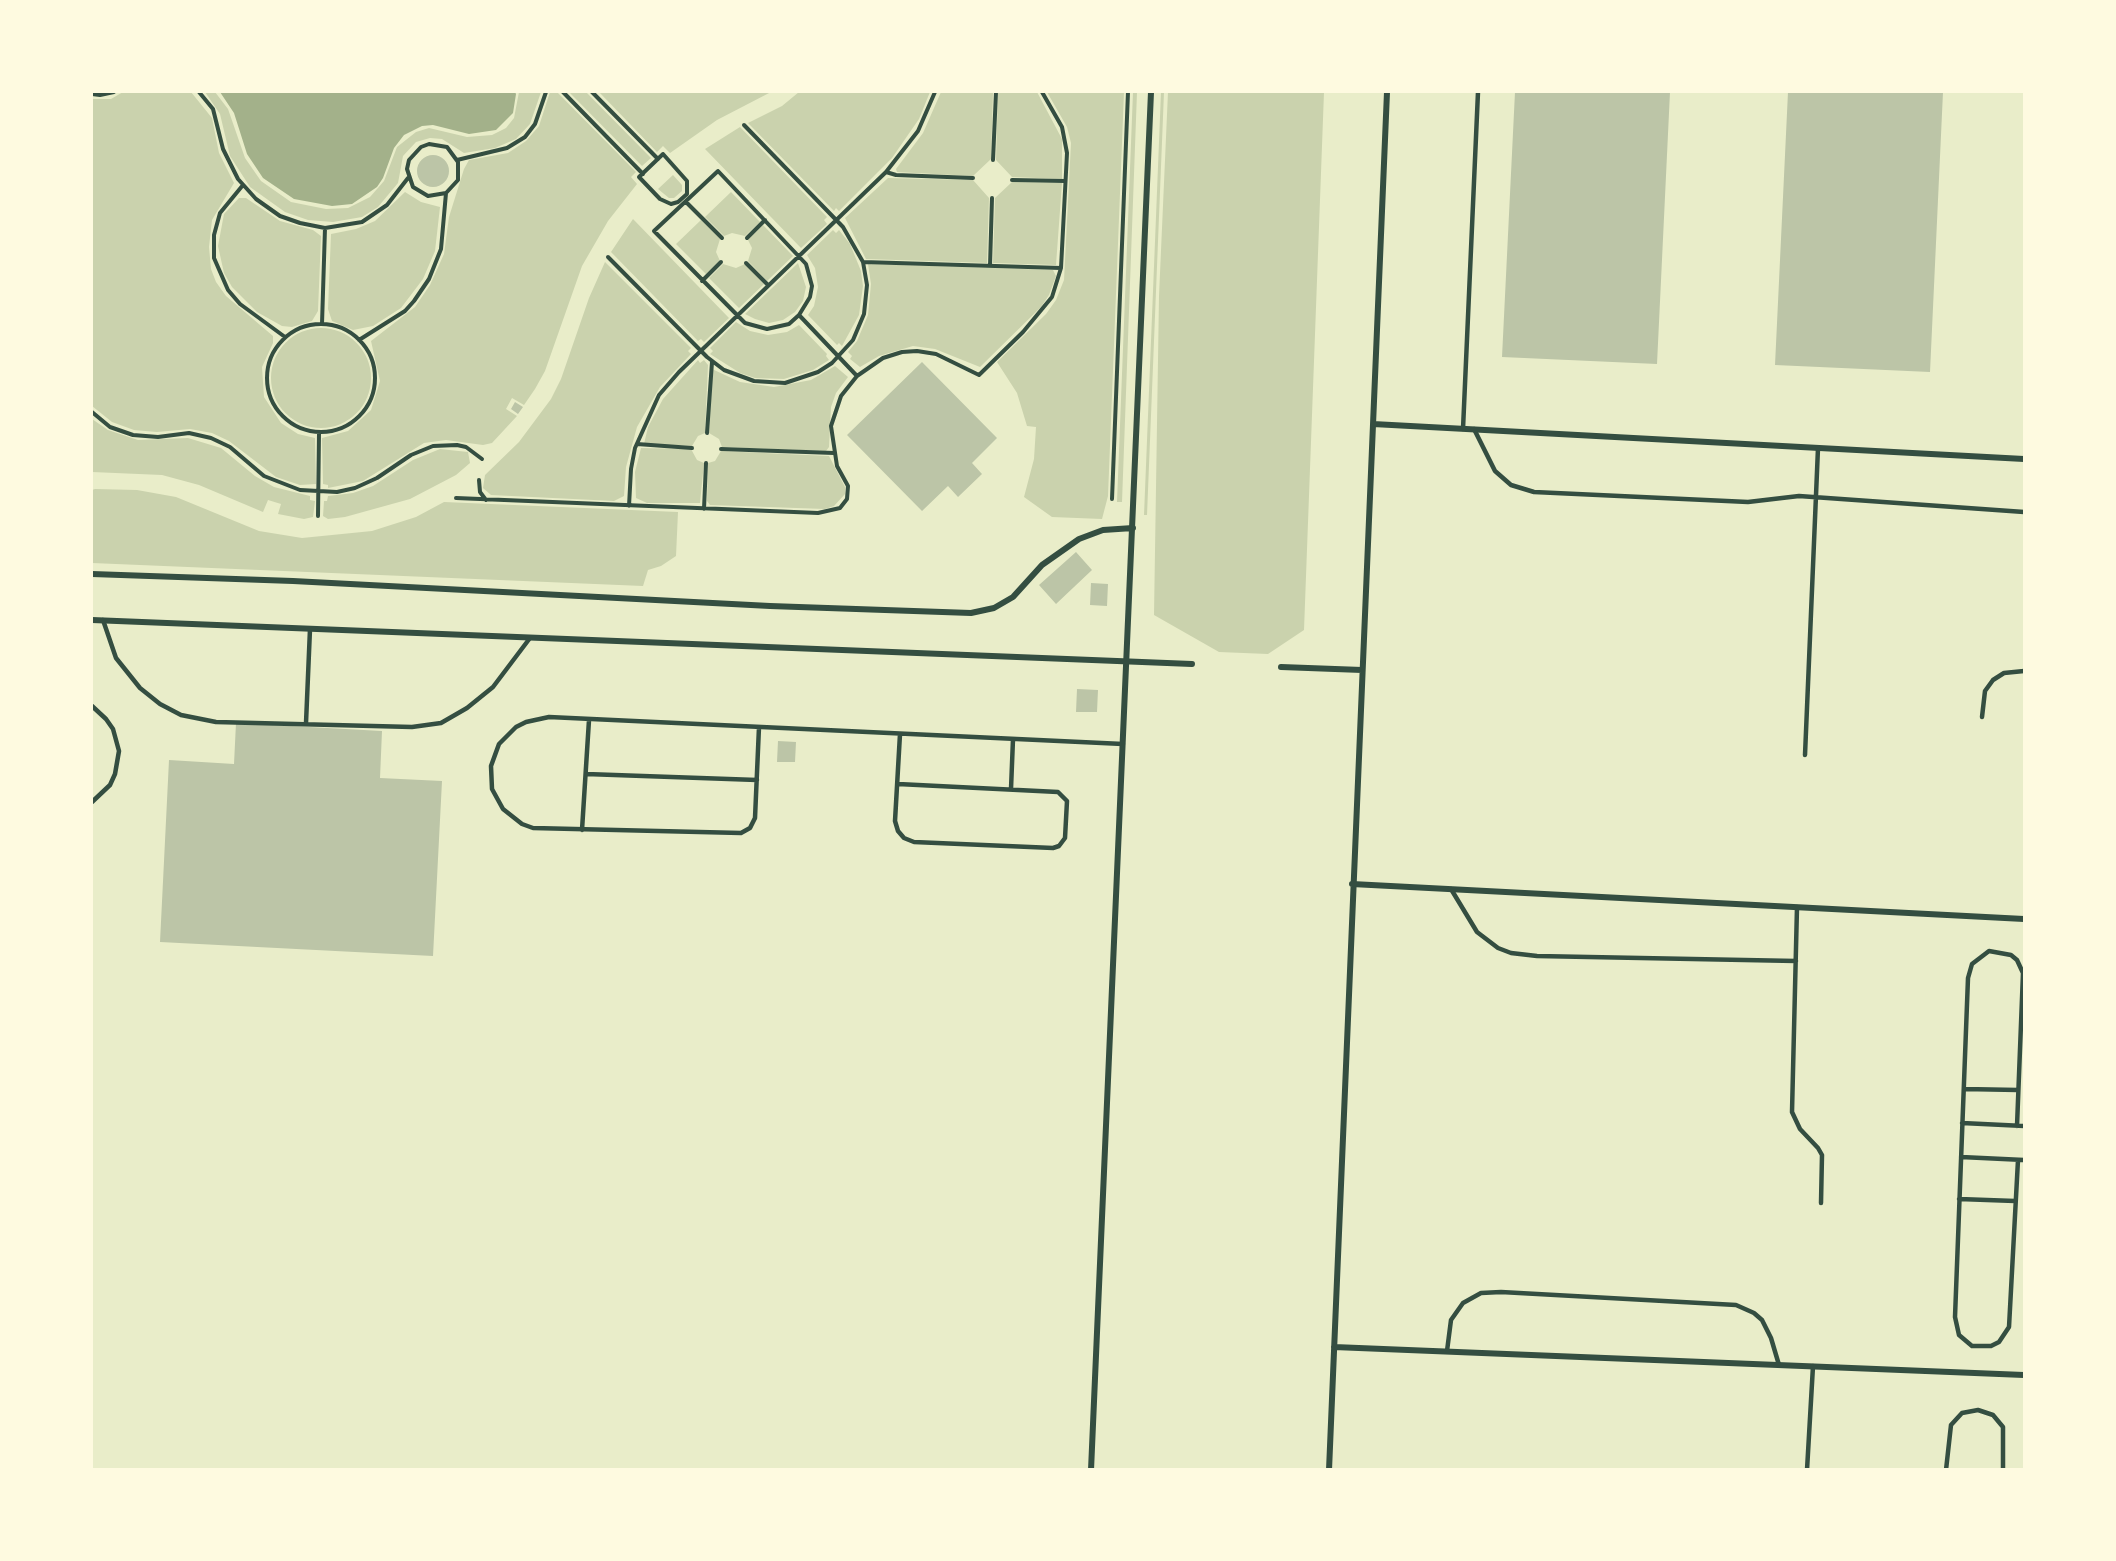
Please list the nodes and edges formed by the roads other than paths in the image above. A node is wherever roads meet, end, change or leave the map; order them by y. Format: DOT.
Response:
graph roads {
  1 [pos="1151,92"];
  2 [pos="1387,92"];
  3 [pos="1478,92"];
  4 [pos="1373,424"];
  5 [pos="1463,429"];
  6 [pos="1474,429"];
  7 [pos="1818,448"];
  8 [pos="2025,459"];
  9 [pos="1816,497"];
  10 [pos="2025,512"];
  11 [pos="1133,528"];
  12 [pos="92,574"];
  13 [pos="92,620"];
  14 [pos="103,620"];
  15 [pos="310,628"];
  16 [pos="530,638"];
  17 [pos="1126,661"];
  18 [pos="1192,664"];
  19 [pos="1281,667"];
  20 [pos="1362,670"];
  21 [pos="2025,671"];
  22 [pos="92,706"];
  23 [pos="1982,717"];
  24 [pos="589,720"];
  25 [pos="306,723"];
  26 [pos="759,728"];
  27 [pos="900,734"];
  28 [pos="1013,739"];
  29 [pos="1123,744"];
  30 [pos="1805,754"];
  31 [pos="586,774"];
  32 [pos="757,780"];
  33 [pos="898,784"];
  34 [pos="1011,789"];
  35 [pos="92,802"];
  36 [pos="582,830"];
  37 [pos="1352,884"];
  38 [pos="1451,889"];
  39 [pos="1797,907"];
  40 [pos="2025,919"];
  41 [pos="1796,961"];
  42 [pos="1964,1089"];
  43 [pos="2018,1090"];
  44 [pos="1962,1123"];
  45 [pos="2017,1126"];
  46 [pos="2025,1126"];
  47 [pos="1961,1157"];
  48 [pos="2018,1160"];
  49 [pos="2025,1160"];
  50 [pos="1959,1199"];
  51 [pos="2015,1201"];
  52 [pos="1821,1203"];
  53 [pos="1334,1347"];
  54 [pos="1447,1351"];
  55 [pos="1779,1365"];
  56 [pos="1813,1366"];
  57 [pos="2025,1375"];
  58 [pos="1091,1470"];
  59 [pos="1329,1470"];
  60 [pos="1808,1470"];
  61 [pos="1946,1470"];
  62 [pos="2003,1470"];
  1 -- 11 [label="street"];
  2 -- 4 [label="street"];
  3 -- 5 [label="lane"];
  4 -- 5 [label="street"];
  4 -- 20 [label="street"];
  5 -- 6 [label="street"];
  6 -- 7 [label="street"];
  6 -- 9 [label="lane"];
  7 -- 8 [label="street"];
  7 -- 9 [label="lane"];
  9 -- 10 [label="lane"];
  9 -- 30 [label="lane"];
  11 -- 12 [label="street"];
  11 -- 17 [label="street"];
  13 -- 14 [label="street"];
  14 -- 15 [label="street"];
  14 -- 25 [label="lane"];
  15 -- 16 [label="street"];
  15 -- 25 [label="lane"];
  16 -- 17 [label="street"];
  16 -- 25 [label="lane"];
  17 -- 18 [label="street"];
  17 -- 29 [label="street"];
  19 -- 20 [label="street"];
  20 -- 37 [label="street"];
  21 -- 23 [label="lane"];
  22 -- 35 [label="lane"];
  24 -- 26 [label="lane"];
  24 -- 31 [label="lane"];
  24 -- 36 [label="lane"];
  26 -- 27 [label="lane"];
  26 -- 32 [label="lane"];
  27 -- 28 [label="lane"];
  27 -- 33 [label="lane"];
  28 -- 29 [label="lane"];
  28 -- 34 [label="lane"];
  29 -- 58 [label="street"];
  31 -- 32 [label="lane"];
  31 -- 36 [label="lane"];
  32 -- 36 [label="lane"];
  33 -- 34 [label="lane"];
  33 -- 34 [label="lane"];
  37 -- 38 [label="street"];
  37 -- 53 [label="street"];
  38 -- 39 [label="street"];
  38 -- 41 [label="lane"];
  39 -- 40 [label="street"];
  39 -- 41 [label="lane"];
  41 -- 52 [label="lane"];
  42 -- 43 [label="lane"];
  42 -- 43 [label="lane"];
  42 -- 44 [label="lane"];
  43 -- 45 [label="lane"];
  44 -- 45 [label="lane"];
  44 -- 47 [label="lane"];
  45 -- 46 [label="lane"];
  47 -- 48 [label="lane"];
  47 -- 50 [label="lane"];
  48 -- 49 [label="lane"];
  48 -- 51 [label="lane"];
  50 -- 51 [label="lane"];
  50 -- 51 [label="lane"];
  53 -- 54 [label="street"];
  53 -- 59 [label="street"];
  54 -- 55 [label="street"];
  54 -- 55 [label="lane"];
  55 -- 56 [label="street"];
  56 -- 57 [label="street"];
  56 -- 60 [label="lane"];
  61 -- 62 [label="lane"];
}
